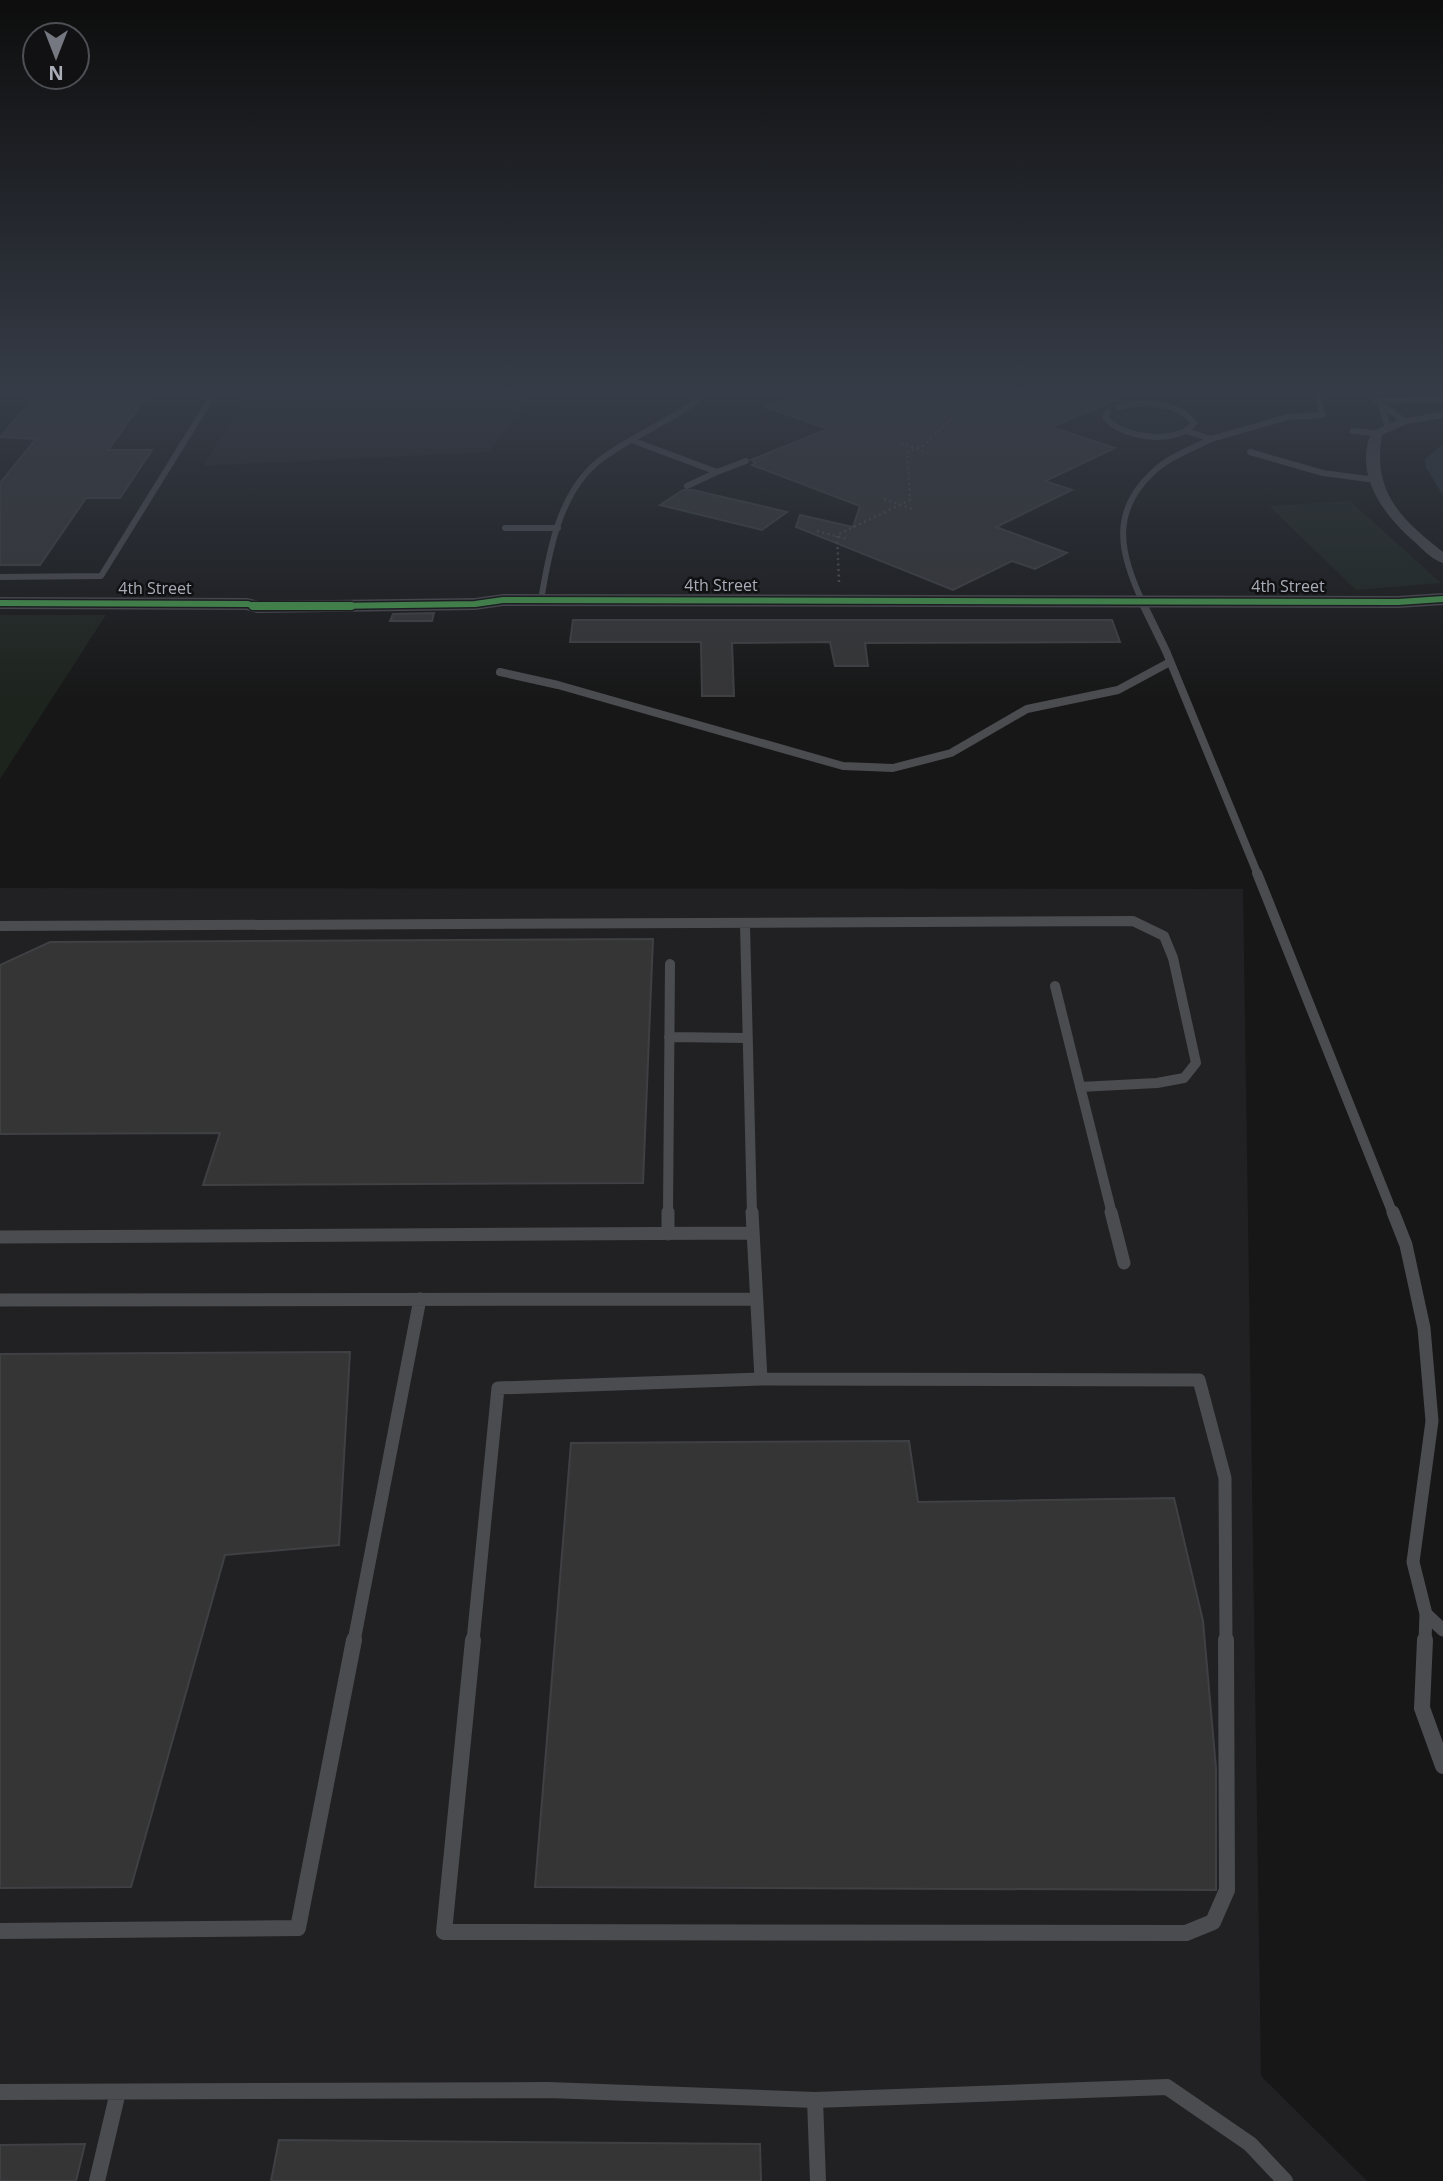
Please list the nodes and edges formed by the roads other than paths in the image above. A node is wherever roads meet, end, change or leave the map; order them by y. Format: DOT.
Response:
graph roads {
  1 [pos="150,497"];
  2 [pos="572,497"];
  3 [pos="1131,497"];
  4 [pos="1380,497"];
  5 [pos="505,528"];
  6 [pos="558,528"];
  7 [pos="1443,559"];
  8 [pos="0,577"];
  9 [pos="1443,599"];
  10 [pos="503,600"];
  11 [pos="541,600"];
  12 [pos="1142,601"];
  13 [pos="0,603"];
  14 [pos="253,605"];
  15 [pos="1170,662"];
  16 [pos="500,672"];
  17 [pos="746,925"];
  18 [pos="0,926"];
  19 [pos="670,964"];
  20 [pos="1055,986"];
  21 [pos="669,1037"];
  22 [pos="746,1038"];
  23 [pos="1080,1087"];
  24 [pos="752,1233"];
  25 [pos="668,1234"];
  26 [pos="0,1237"];
  27 [pos="1124,1264"];
  28 [pos="419,1299"];
  29 [pos="756,1299"];
  30 [pos="0,1300"];
  31 [pos="761,1379"];
  32 [pos="1426,1614"];
  33 [pos="1443,1630"];
  34 [pos="1443,1766"];
  35 [pos="0,1931"];
  36 [pos="0,2092"];
  37 [pos="118,2092"];
  38 [pos="815,2100"];
  39 [pos="97,2181"];
  40 [pos="818,2181"];
  41 [pos="1284,2181"];
  1 -- 8 [label="lane"];
  2 -- 6 [label="lane"];
  3 -- 12 [label="lane"];
  4 -- 7 [label="street"];
  5 -- 6 [label="lane"];
  6 -- 11 [label="lane"];
  9 -- 12 [label="street, 4th Street"];
  10 -- 11 [label="street, 4th Street"];
  10 -- 14 [label="street"];
  10 -- 14 [label="street, 4th Street"];
  11 -- 12 [label="street, 4th Street"];
  12 -- 15 [label="lane"];
  13 -- 14 [label="street, 4th Street"];
  15 -- 16 [label="lane"];
  15 -- 32 [label="lane"];
  17 -- 18 [label="lane"];
  17 -- 22 [label="lane"];
  17 -- 23 [label="lane"];
  19 -- 21 [label="lane"];
  20 -- 23 [label="lane"];
  21 -- 22 [label="lane"];
  21 -- 25 [label="lane"];
  22 -- 24 [label="lane"];
  23 -- 27 [label="lane"];
  24 -- 25 [label="lane"];
  24 -- 29 [label="lane"];
  25 -- 26 [label="lane"];
  28 -- 29 [label="lane"];
  28 -- 30 [label="lane"];
  28 -- 35 [label="lane"];
  29 -- 31 [label="lane"];
  31 -- 31 [label="lane"];
  32 -- 33 [label="lane"];
  32 -- 34 [label="lane"];
  36 -- 37 [label="lane"];
  37 -- 38 [label="lane"];
  37 -- 39 [label="lane"];
  38 -- 40 [label="lane"];
  38 -- 41 [label="lane"];
}
